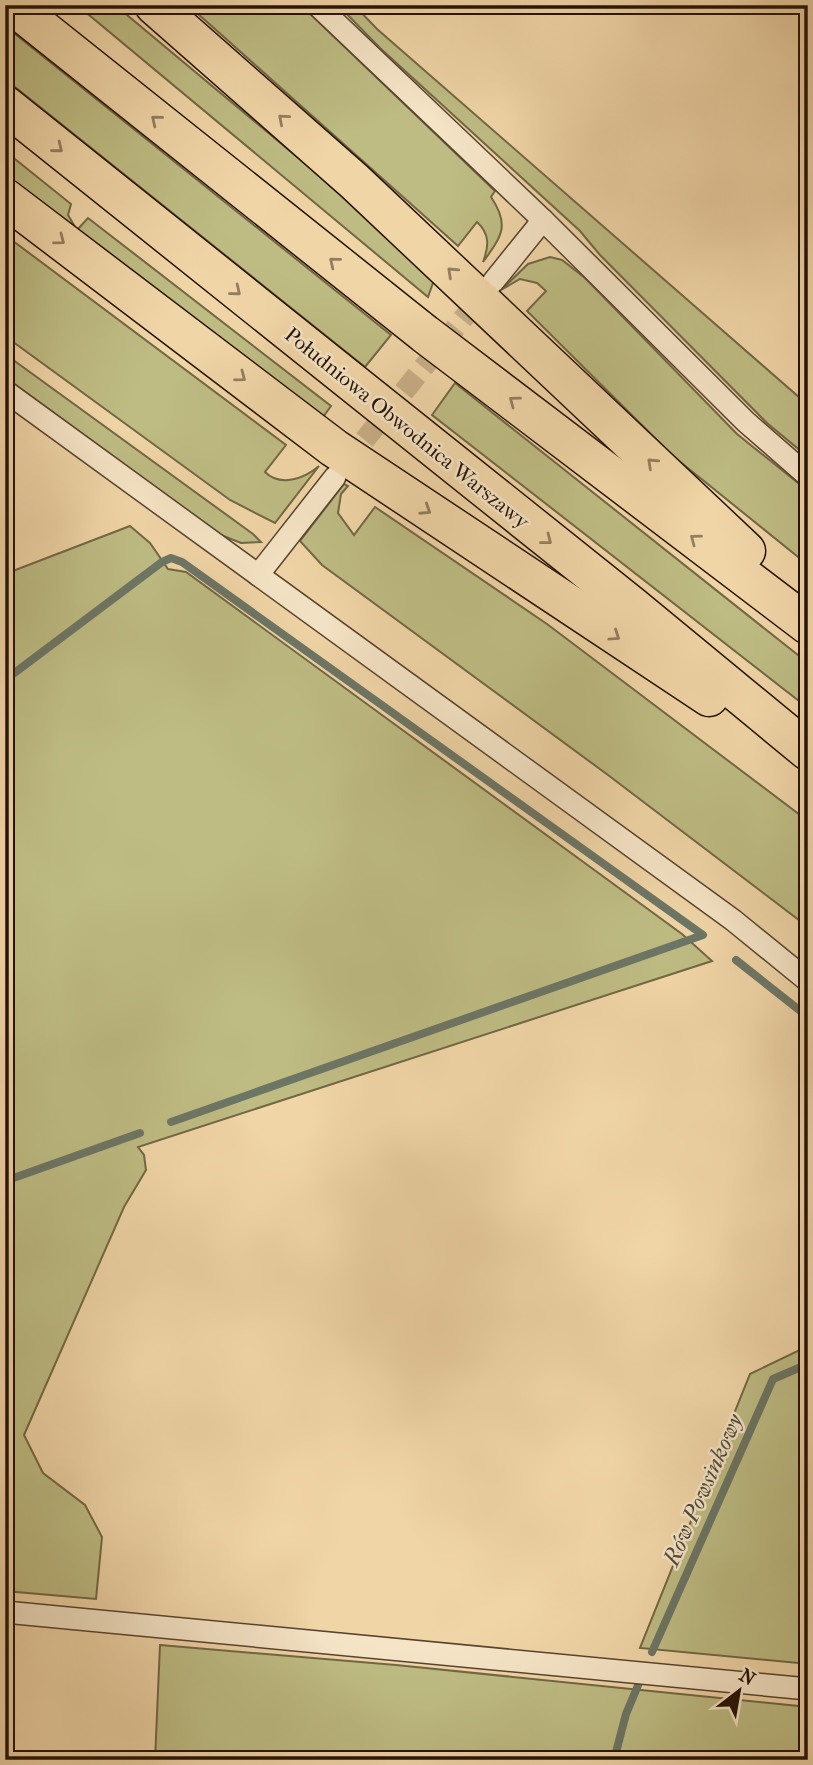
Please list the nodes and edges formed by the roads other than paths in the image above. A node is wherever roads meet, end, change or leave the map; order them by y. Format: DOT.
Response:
graph roads {
  1 [pos="12,5"];
  2 [pos="154,5"];
  3 [pos="317,5"];
  4 [pos="5,106"];
  5 [pos="5,198"];
  6 [pos="543,220"];
  7 [pos="493,282"];
  8 [pos="5,391"];
  9 [pos="808,476"];
  10 [pos="335,477"];
  11 [pos="258,575"];
  12 [pos="808,611"];
  13 [pos="808,625"];
  14 [pos="808,751"];
  15 [pos="808,757"];
  16 [pos="808,981"];
  17 [pos="5,1612"];
  18 [pos="808,1689"];
  13 -- 1 [label="highway, one-way"];
  12 -- 2 [label="highway, one-way"];
  3 -- 6 [label="street"];
  4 -- 14 [label="highway, Południowa Obwodnica Warszawy, one-way"];
  5 -- 15 [label="highway, one-way"];
  6 -- 7 [label="street"];
  6 -- 9 [label="street"];
  8 -- 11 [label="street"];
  10 -- 11 [label="street"];
  11 -- 16 [label="street"];
  17 -- 18 [label="street"];
}
